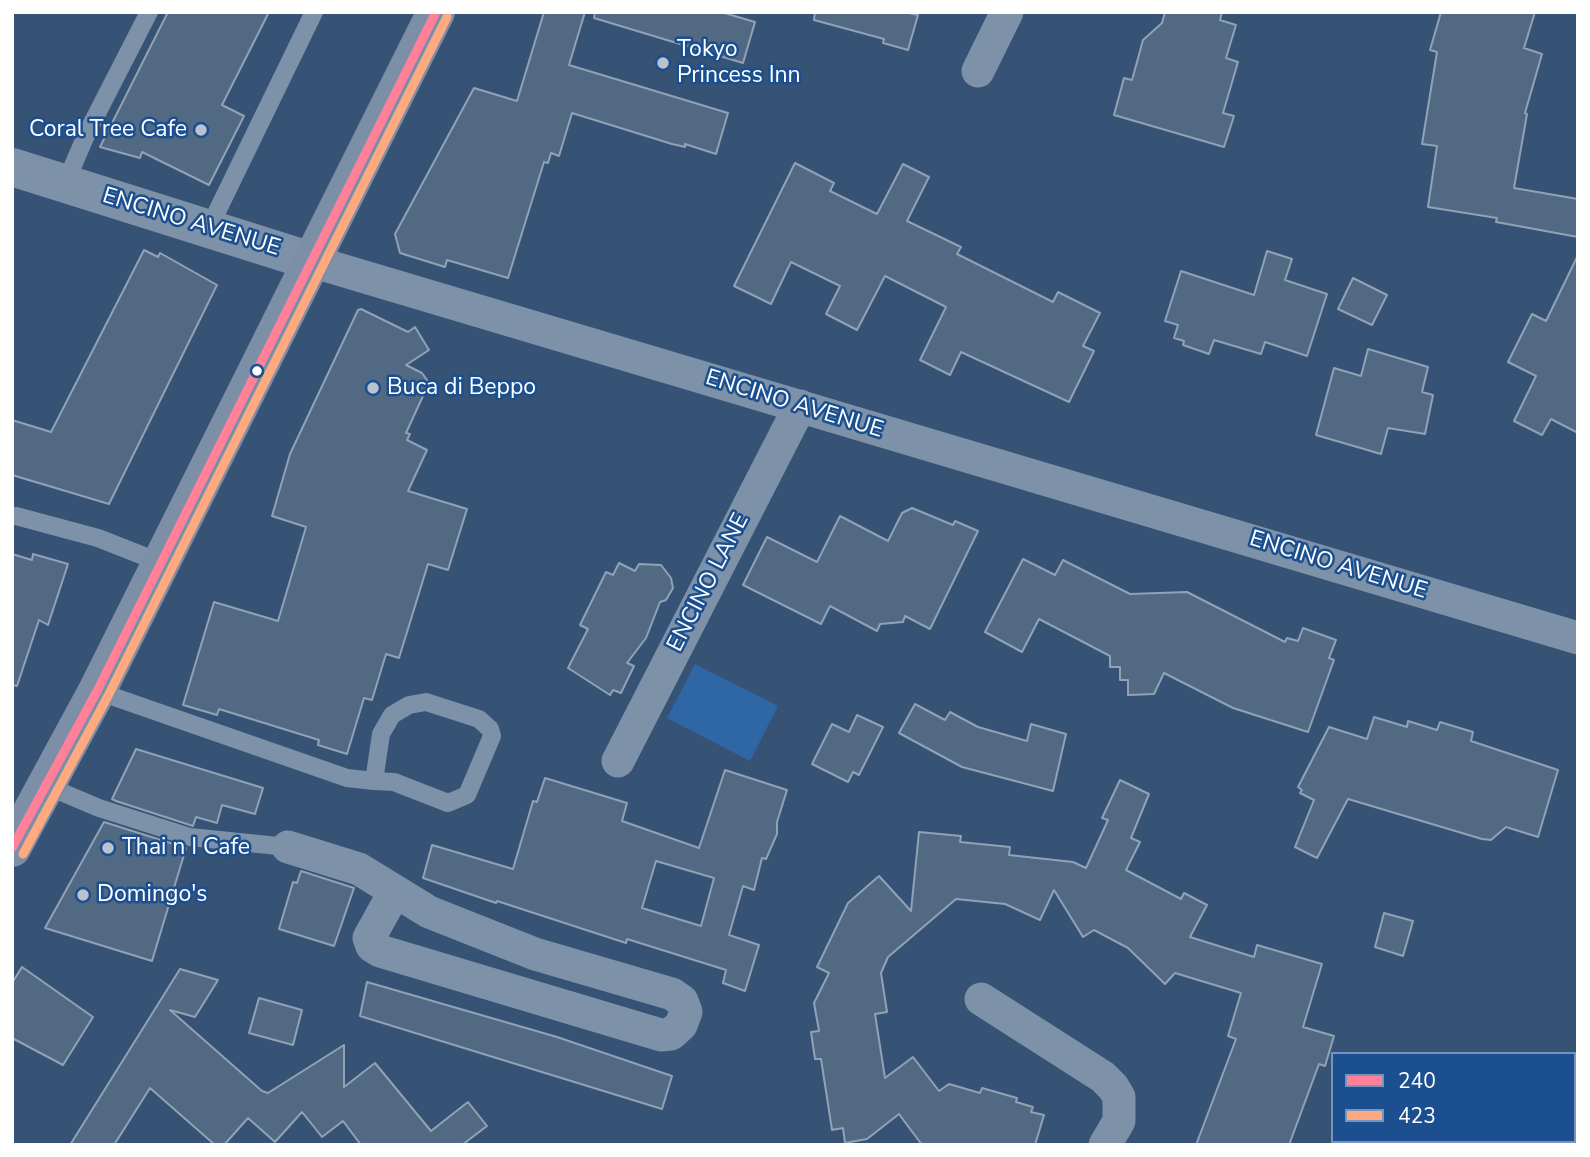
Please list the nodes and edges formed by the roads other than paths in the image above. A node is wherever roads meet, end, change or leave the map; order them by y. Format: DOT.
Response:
graph roads {
  1 [pos="149,12"];
  2 [pos="314,12"];
  3 [pos="1007,12"];
  4 [pos="435,13"];
  5 [pos="978,71"];
  6 [pos="12,167"];
  7 [pos="65,184"];
  8 [pos="209,228"];
  9 [pos="311,261"];
  10 [pos="800,406"];
  11 [pos="16,516"];
  12 [pos="159,562"];
  13 [pos="1578,638"];
  14 [pos="97,691"];
  15 [pos="618,761"];
  16 [pos="374,781"];
  17 [pos="47,786"];
  18 [pos="12,848"];
  19 [pos="288,848"];
  20 [pos="394,891"];
  21 [pos="535,954"];
  22 [pos="523,993"];
  23 [pos="981,999"];
  24 [pos="1105,1145"];
  1 -- 7 [label="lane"];
  2 -- 8 [label="lane"];
  3 -- 5 [label="street"];
  4 -- 9 [label="main road"];
  6 -- 7 [label="street, ENCINO AVENUE"];
  7 -- 8 [label="street, ENCINO AVENUE"];
  8 -- 9 [label="street, ENCINO AVENUE"];
  9 -- 10 [label="street, ENCINO AVENUE"];
  9 -- 12 [label="main road"];
  10 -- 13 [label="street, ENCINO AVENUE"];
  10 -- 15 [label="street, ENCINO LANE"];
  11 -- 12 [label="lane"];
  12 -- 14 [label="main road"];
  14 -- 16 [label="lane"];
  14 -- 17 [label="main road"];
  16 -- 16 [label="lane"];
  17 -- 18 [label="main road"];
  17 -- 19 [label="lane"];
  19 -- 20 [label="street"];
  20 -- 21 [label="street"];
  20 -- 22 [label="street"];
  21 -- 22 [label="street"];
  21 -- 22 [label="street"];
  23 -- 24 [label="street"];
}
